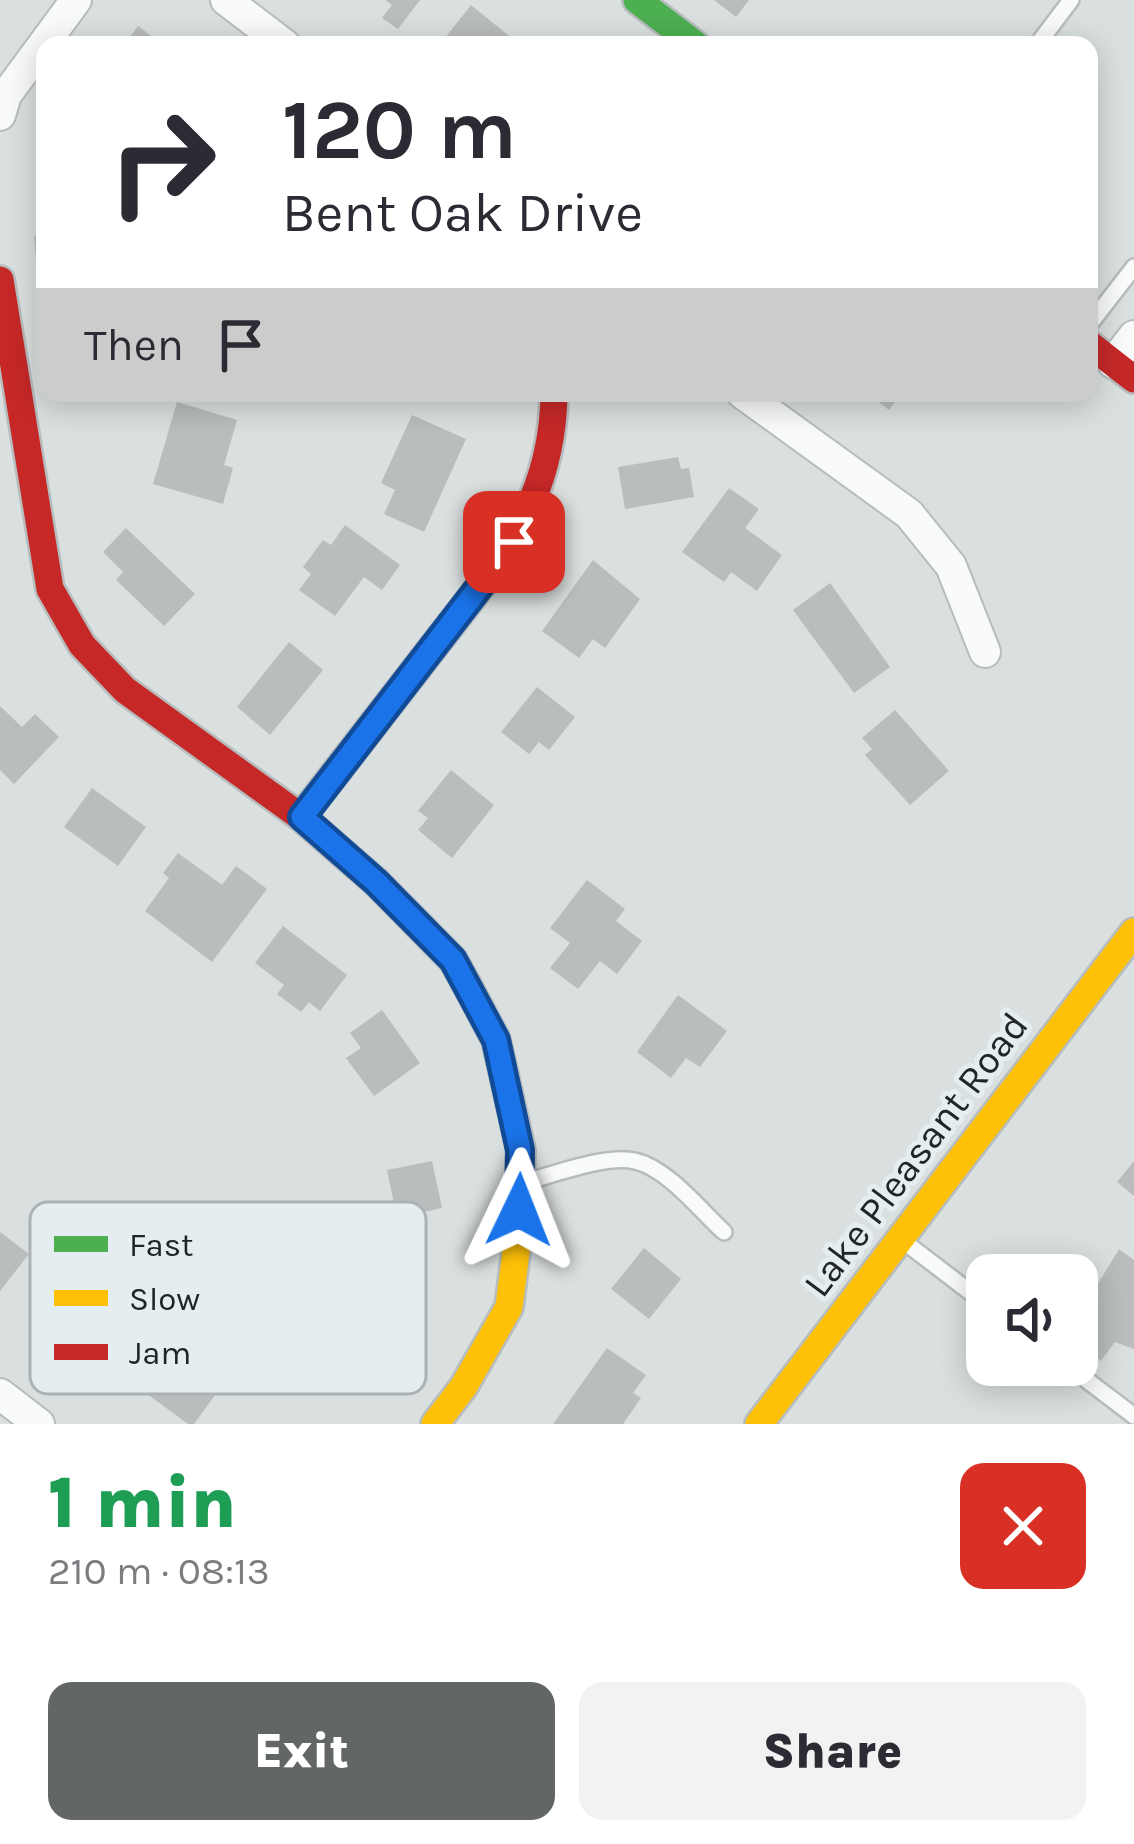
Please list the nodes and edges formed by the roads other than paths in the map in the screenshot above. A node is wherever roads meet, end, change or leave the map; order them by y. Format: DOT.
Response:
graph roads {
  1 [pos="76,0"];
  2 [pos="226,0"];
  3 [pos="637,0"];
  4 [pos="1071,0"];
  5 [pos="49,36"];
  6 [pos="273,36"];
  7 [pos="684,36"];
  8 [pos="1043,36"];
  9 [pos="36,54"];
  10 [pos="0,116"];
  11 [pos="1134,267"];
  12 [pos="0,280"];
  13 [pos="1098,314"];
  14 [pos="1134,336"];
  15 [pos="1112,362"];
  16 [pos="554,402"];
  17 [pos="754,402"];
  18 [pos="985,652"];
  19 [pos="302,817"];
  20 [pos="1134,932"];
  21 [pos="520,1183"];
  22 [pos="724,1232"];
  23 [pos="900,1239"];
  24 [pos="966,1289"];
  25 [pos="1094,1386"];
  26 [pos="0,1394"];
  27 [pos="1134,1416"];
  28 [pos="39,1424"];
  29 [pos="435,1424"];
  30 [pos="759,1424"];
  1 -- 5 [label="street"];
  2 -- 6 [label="street"];
  3 -- 7 [label="street"];
  4 -- 8 [label="lane"];
  9 -- 10 [label="street"];
  11 -- 13 [label="lane"];
  12 -- 19 [label="street"];
  14 -- 15 [label="street"];
  16 -- 19 [label="street"];
  17 -- 18 [label="street"];
  19 -- 21 [label="street"];
  20 -- 23 [label="street, Lake Pleasant Road"];
  21 -- 22 [label="lane"];
  21 -- 29 [label="street"];
  23 -- 24 [label="lane"];
  23 -- 30 [label="street, Lake Pleasant Road"];
  25 -- 27 [label="lane"];
  26 -- 28 [label="street"];
}
